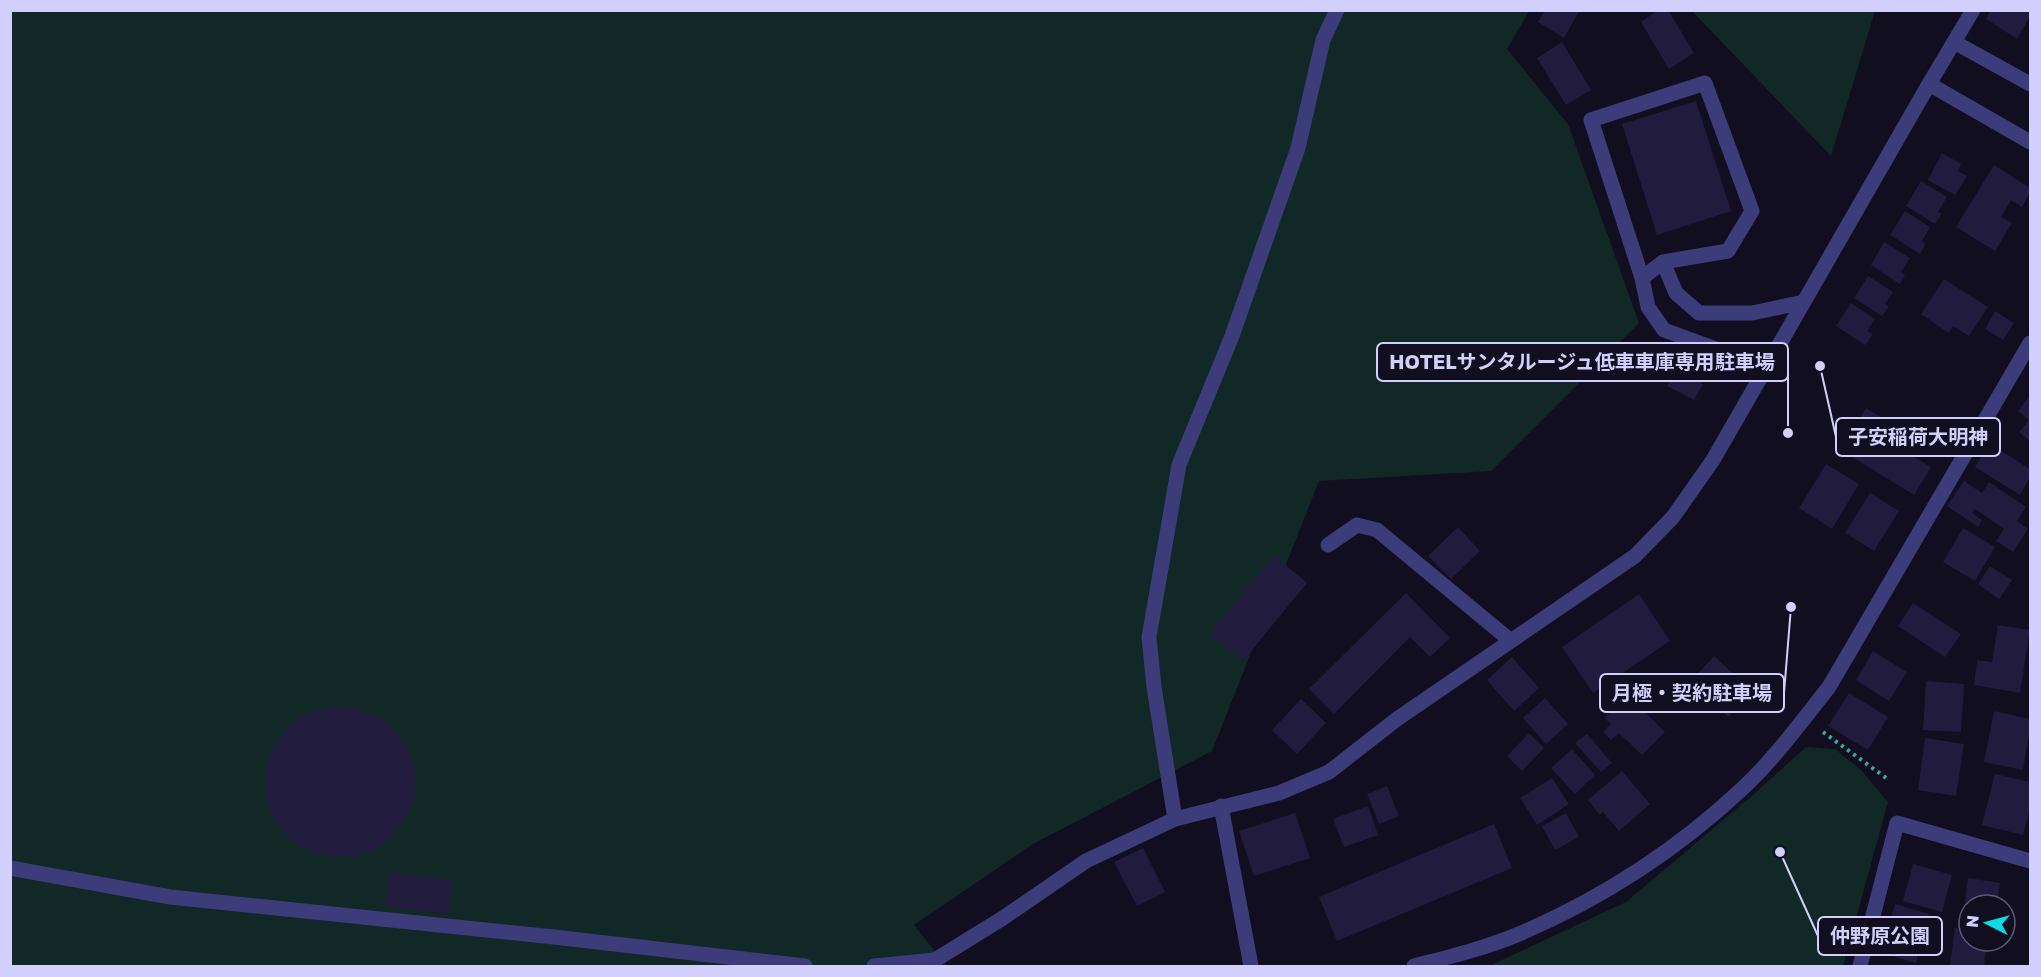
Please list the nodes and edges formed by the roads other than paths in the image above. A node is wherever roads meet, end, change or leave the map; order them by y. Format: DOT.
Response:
graph roads {
  1 [pos="1337,10"];
  2 [pos="1973,10"];
  3 [pos="1954,42"];
  4 [pos="1929,84"];
  5 [pos="2031,84"];
  6 [pos="2031,142"];
  7 [pos="1663,262"];
  8 [pos="1642,278"];
  9 [pos="1804,302"];
  10 [pos="2031,343"];
  11 [pos="1773,356"];
  12 [pos="1328,545"];
  13 [pos="1511,641"];
  14 [pos="1221,806"];
  15 [pos="1176,819"];
  16 [pos="2031,861"];
  17 [pos="10,868"];
  18 [pos="805,966"];
  19 [pos="874,966"];
  20 [pos="1251,966"];
  21 [pos="1414,966"];
  22 [pos="1860,966"];
  1 -- 15 [label="street"];
  2 -- 3 [label="street"];
  3 -- 4 [label="street"];
  3 -- 5 [label="street"];
  4 -- 6 [label="street"];
  4 -- 9 [label="street"];
  7 -- 8 [label="street"];
  7 -- 8 [label="street"];
  7 -- 9 [label="street"];
  8 -- 11 [label="street"];
  9 -- 11 [label="street"];
  10 -- 21 [label="street"];
  11 -- 13 [label="street"];
  12 -- 13 [label="street"];
  13 -- 14 [label="street"];
  14 -- 15 [label="street"];
  14 -- 20 [label="street"];
  15 -- 19 [label="street"];
  16 -- 22 [label="street"];
  17 -- 18 [label="street"];
}
